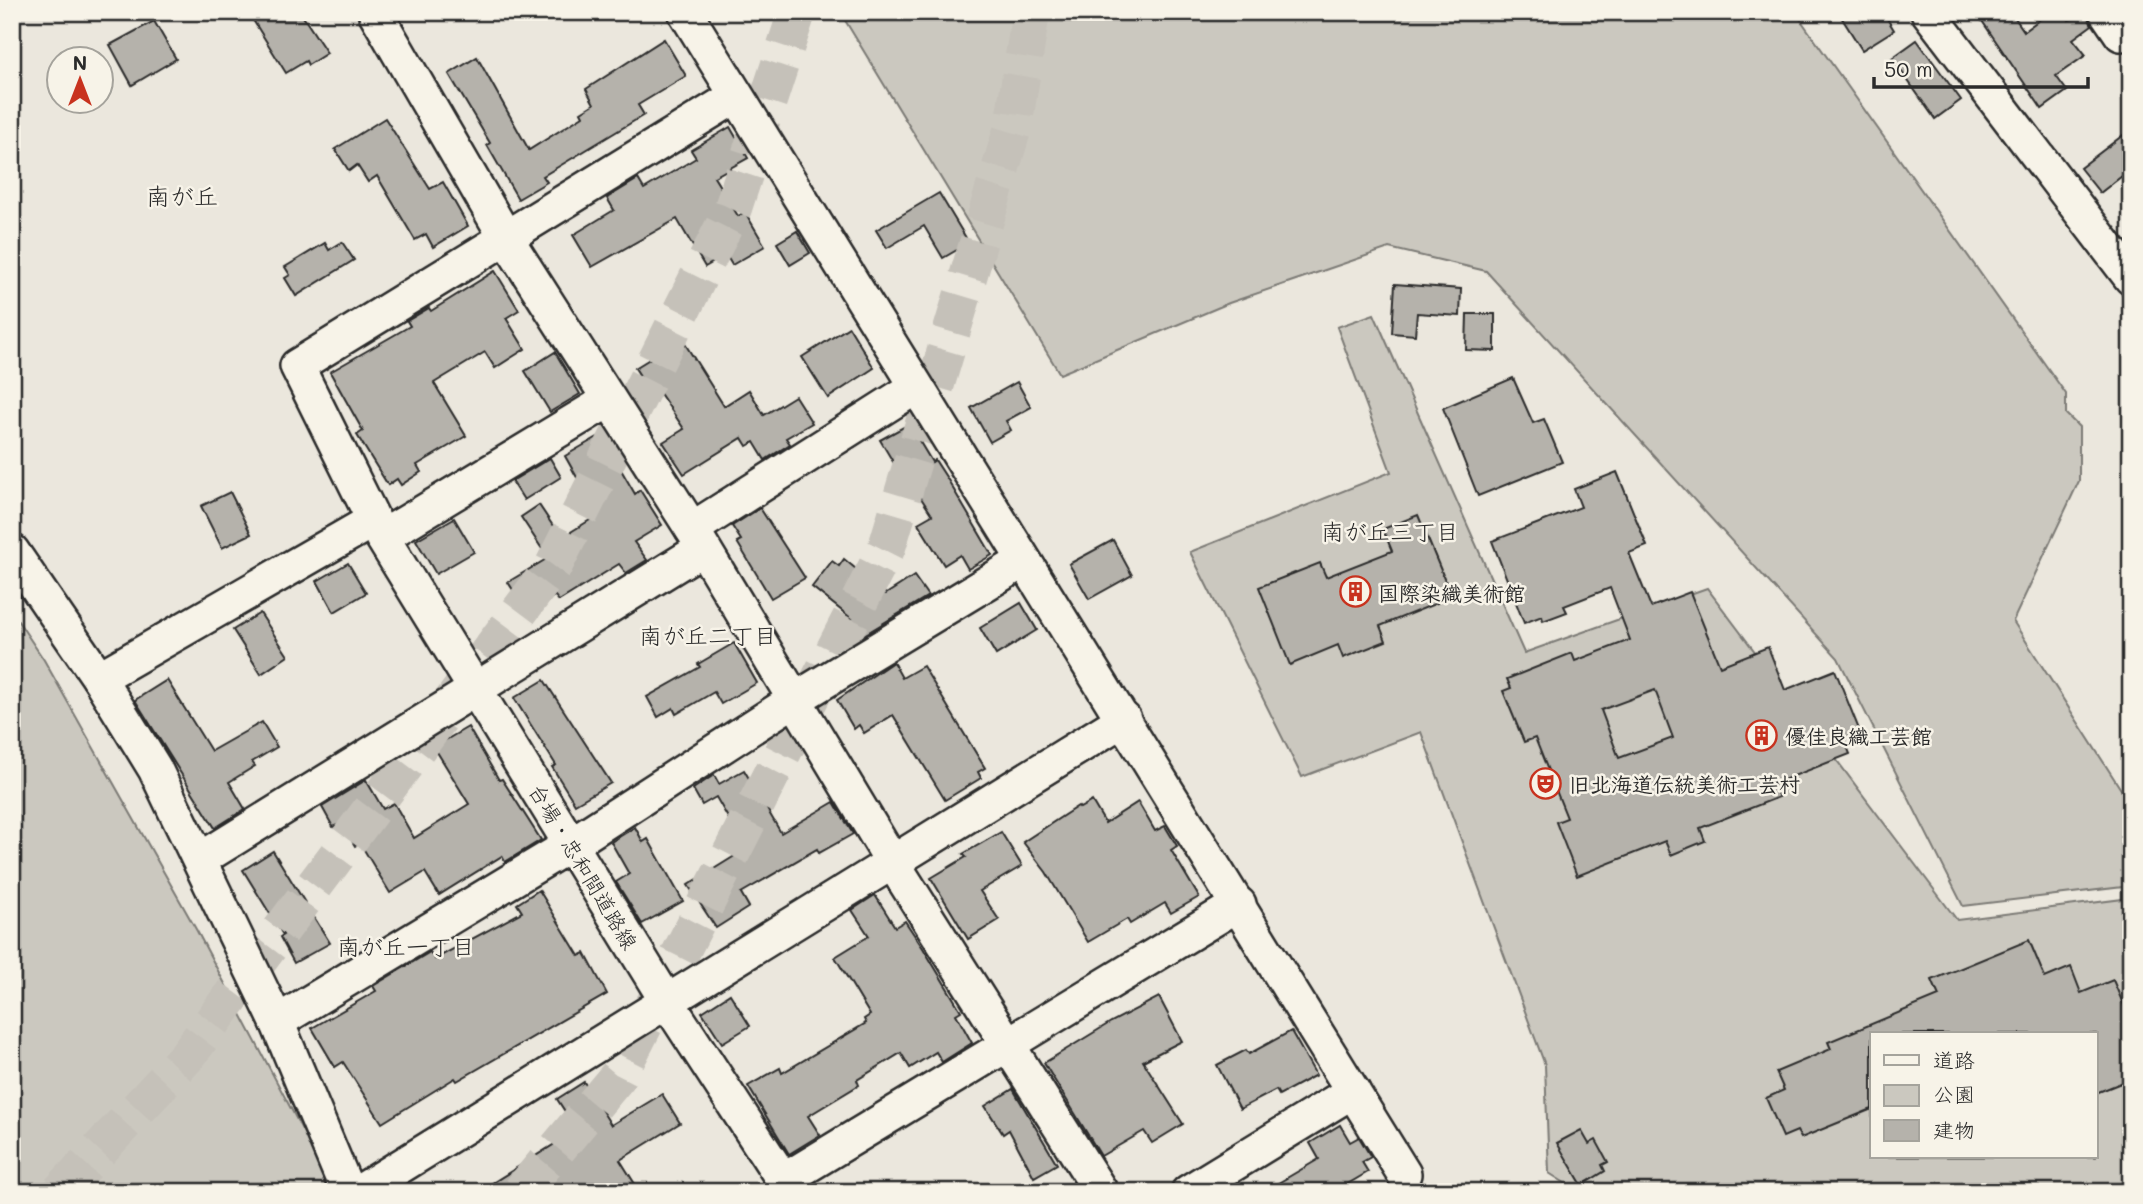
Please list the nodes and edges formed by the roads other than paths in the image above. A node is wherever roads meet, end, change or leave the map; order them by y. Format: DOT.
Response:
graph roads {
  1 [pos="375,12"];
  2 [pos="685,12"];
  3 [pos="1928,12"];
  4 [pos="2106,12"];
  5 [pos="2131,27"];
  6 [pos="736,96"];
  7 [pos="506,238"];
  8 [pos="2131,278"];
  9 [pos="916,387"];
  10 [pos="609,400"];
  11 [pos="377,529"];
  12 [pos="697,539"];
  13 [pos="12,551"];
  14 [pos="1023,561"];
  15 [pos="99,678"];
  16 [pos="476,688"];
  17 [pos="794,700"];
  18 [pos="1124,719"];
  19 [pos="570,845"];
  20 [pos="201,859"];
  21 [pos="893,863"];
  22 [pos="1239,904"];
  23 [pos="666,1000"];
  24 [pos="277,1021"];
  25 [pos="1009,1043"];
  26 [pos="1353,1091"];
  27 [pos="1404,1174"];
  28 [pos="788,1186"];
  29 [pos="348,1192"];
  30 [pos="359,1192"];
  31 [pos="1101,1192"];
  32 [pos="1188,1192"];
  1 -- 7 [label="street"];
  2 -- 6 [label="street"];
  3 -- 8 [label="street"];
  4 -- 5 [label="street"];
  6 -- 7 [label="street"];
  6 -- 9 [label="street"];
  7 -- 10 [label="street"];
  7 -- 11 [label="street, 台場・忠和間道路線"];
  9 -- 12 [label="street"];
  9 -- 14 [label="street"];
  10 -- 11 [label="street"];
  10 -- 12 [label="street"];
  11 -- 15 [label="street"];
  11 -- 16 [label="street, 台場・忠和間道路線"];
  12 -- 16 [label="street"];
  12 -- 17 [label="street"];
  13 -- 15 [label="street"];
  14 -- 17 [label="street"];
  14 -- 18 [label="street"];
  15 -- 20 [label="street"];
  16 -- 19 [label="street, 台場・忠和間道路線"];
  16 -- 20 [label="street"];
  17 -- 19 [label="street"];
  17 -- 21 [label="street"];
  18 -- 21 [label="street"];
  18 -- 22 [label="street"];
  19 -- 23 [label="street, 台場・忠和間道路線"];
  19 -- 24 [label="street"];
  20 -- 24 [label="street"];
  21 -- 23 [label="street"];
  21 -- 25 [label="street"];
  22 -- 25 [label="street"];
  22 -- 26 [label="street"];
  23 -- 28 [label="street, 台場・忠和間道路線"];
  23 -- 30 [label="street"];
  24 -- 29 [label="street"];
  25 -- 28 [label="street"];
  25 -- 31 [label="street"];
  26 -- 27 [label="street"];
  26 -- 32 [label="street"];
}
